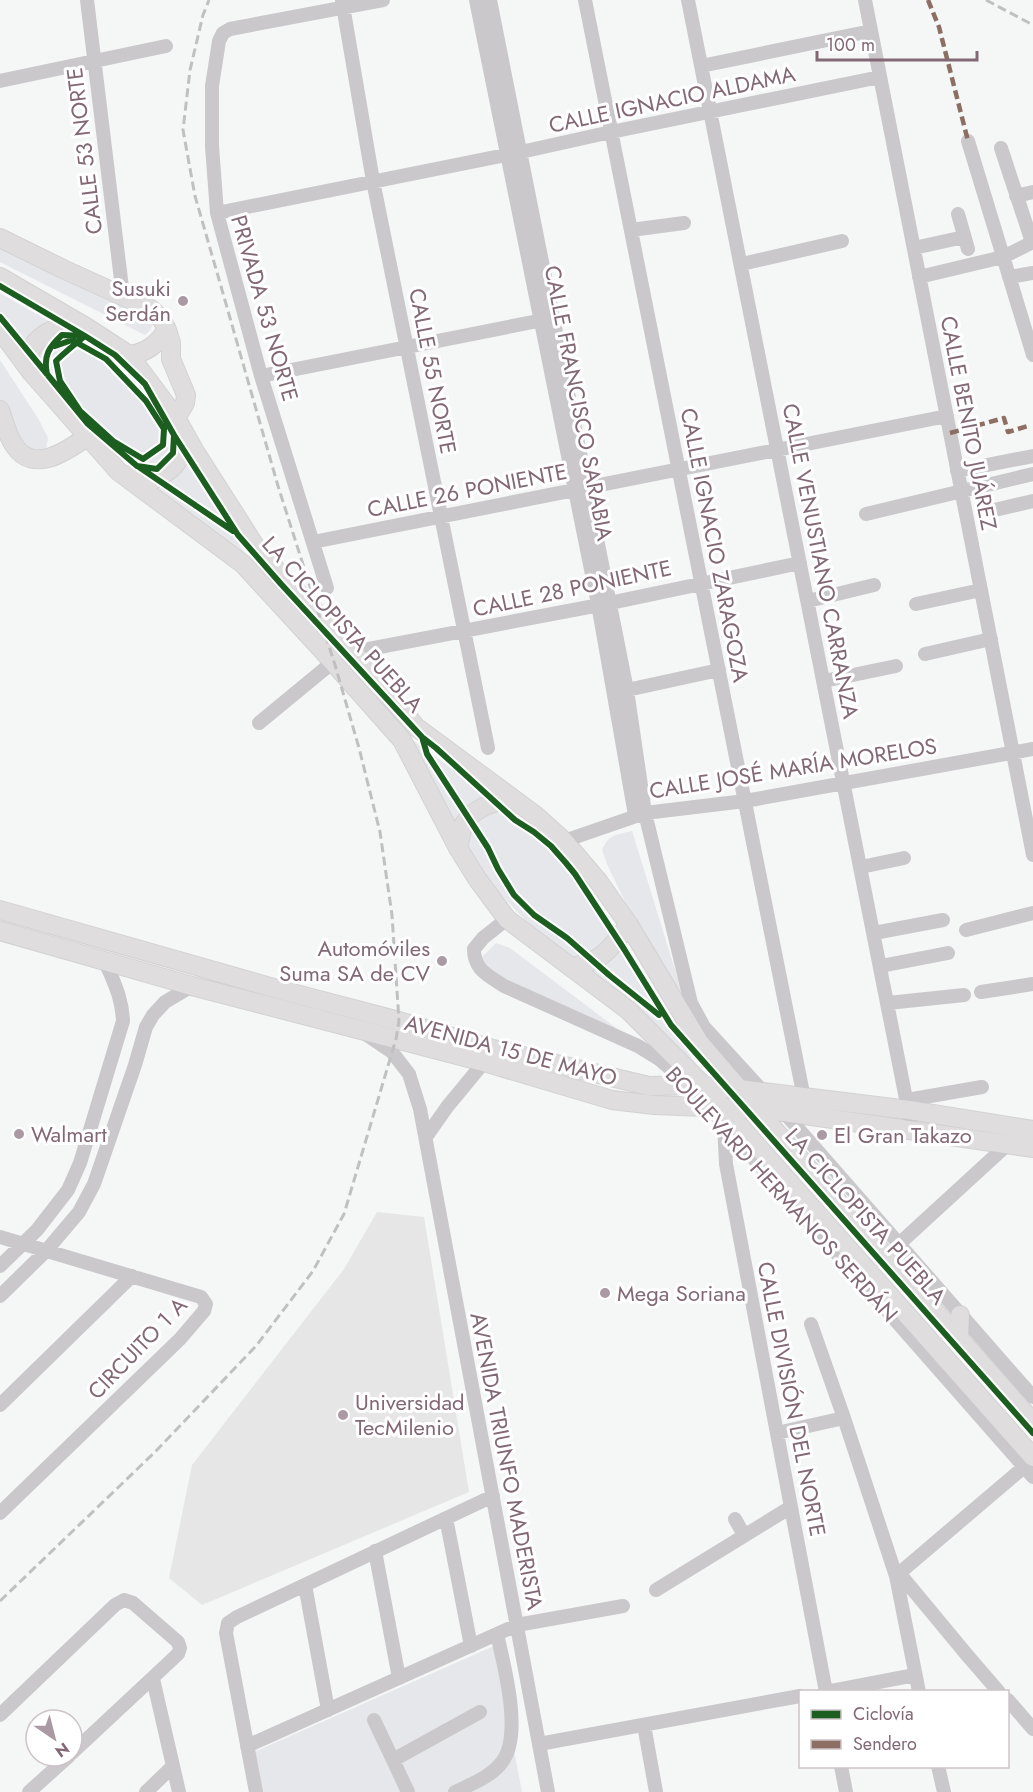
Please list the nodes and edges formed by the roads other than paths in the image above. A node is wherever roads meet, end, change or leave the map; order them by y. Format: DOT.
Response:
graph roads {
  1 [pos="87,0"];
  2 [pos="383,0"];
  3 [pos="476,0"];
  4 [pos="490,0"];
  5 [pos="585,0"];
  6 [pos="688,0"];
  7 [pos="865,0"];
  8 [pos="343,4"];
  9 [pos="871,31"];
  10 [pos="166,46"];
  11 [pos="94,61"];
  12 [pos="702,66"];
  13 [pos="880,77"];
  14 [pos="0,81"];
  15 [pos="711,112"];
  16 [pos="611,132"];
  17 [pos="968,141"];
  18 [pos="1001,148"];
  19 [pos="514,154"];
  20 [pos="373,181"];
  21 [pos="1033,192"];
  22 [pos="1016,196"];
  23 [pos="217,213"];
  24 [pos="958,214"];
  25 [pos="684,223"];
  26 [pos="631,230"];
  27 [pos="0,238"];
  28 [pos="842,241"];
  29 [pos="1032,242"];
  30 [pos="914,248"];
  31 [pos="1003,257"];
  32 [pos="742,264"];
  33 [pos="1033,273"];
  34 [pos="1009,276"];
  35 [pos="0,277"];
  36 [pos="919,277"];
  37 [pos="123,296"];
  38 [pos="547,319"];
  39 [pos="86,327"];
  40 [pos="0,330"];
  41 [pos="167,330"];
  42 [pos="407,347"];
  43 [pos="129,355"];
  44 [pos="1033,355"];
  45 [pos="32,372"];
  46 [pos="261,376"];
  47 [pos="0,410"];
  48 [pos="947,416"];
  49 [pos="179,423"];
  50 [pos="88,436"];
  51 [pos="778,449"];
  52 [pos="1033,456"];
  53 [pos="678,469"];
  54 [pos="118,471"];
  55 [pos="957,471"];
  56 [pos="1033,474"];
  57 [pos="581,489"];
  58 [pos="961,492"];
  59 [pos="1033,501"];
  60 [pos="986,512"];
  61 [pos="866,514"];
  62 [pos="441,516"];
  63 [pos="313,542"];
  64 [pos="800,563"];
  65 [pos="701,582"];
  66 [pos="874,585"];
  67 [pos="327,588"];
  68 [pos="981,590"];
  69 [pos="808,601"];
  70 [pos="604,603"];
  71 [pos="916,604"];
  72 [pos="464,631"];
  73 [pos="991,639"];
  74 [pos="352,652"];
  75 [pos="925,654"];
  76 [pos="333,662"];
  77 [pos="896,666"];
  78 [pos="719,670"];
  79 [pos="824,681"];
  80 [pos="627,690"];
  81 [pos="259,723"];
  82 [pos="488,748"];
  83 [pos="1033,749"];
  84 [pos="1013,753"];
  85 [pos="844,783"];
  86 [pos="511,798"];
  87 [pos="745,801"];
  88 [pos="640,814"];
  89 [pos="564,841"];
  90 [pos="458,848"];
  91 [pos="1033,855"];
  92 [pos="904,858"];
  93 [pos="861,867"];
  94 [pos="0,910"];
  95 [pos="1033,913"];
  96 [pos="507,919"];
  97 [pos="943,920"];
  98 [pos="629,925"];
  99 [pos="966,930"];
  100 [pos="0,931"];
  101 [pos="874,933"];
  102 [pos="948,953"];
  103 [pos="105,961"];
  104 [pos="881,966"];
  105 [pos="572,968"];
  106 [pos="1033,984"];
  107 [pos="192,986"];
  108 [pos="981,992"];
  109 [pos="964,995"];
  110 [pos="888,1004"];
  111 [pos="123,1021"];
  112 [pos="146,1026"];
  113 [pos="358,1029"];
  114 [pos="489,1056"];
  115 [pos="111,1059"];
  116 [pos="135,1065"];
  117 [pos="697,1086"];
  118 [pos="982,1087"];
  119 [pos="739,1089"];
  120 [pos="804,1098"];
  121 [pos="761,1101"];
  122 [pos="908,1105"];
  123 [pos="784,1112"];
  124 [pos="722,1114"];
  125 [pos="911,1130"];
  126 [pos="1033,1130"];
  127 [pos="426,1137"];
  128 [pos="1008,1144"];
  129 [pos="1033,1148"];
  130 [pos="828,1226"];
  131 [pos="0,1237"];
  132 [pos="22,1244"];
  133 [pos="899,1244"];
  134 [pos="832,1249"];
  135 [pos="46,1251"];
  136 [pos="0,1266"];
  137 [pos="132,1276"];
  138 [pos="0,1296"];
  139 [pos="960,1315"];
  140 [pos="811,1324"];
  141 [pos="959,1338"];
  142 [pos="934,1354"];
  143 [pos="1033,1397"];
  144 [pos="0,1405"];
  145 [pos="844,1418"];
  146 [pos="1033,1422"];
  147 [pos="1011,1432"];
  148 [pos="777,1433"];
  149 [pos="1009,1450"];
  150 [pos="1030,1467"];
  151 [pos="493,1496"];
  152 [pos="791,1507"];
  153 [pos="0,1513"];
  154 [pos="446,1518"];
  155 [pos="735,1520"];
  156 [pos="744,1535"];
  157 [pos="375,1551"];
  158 [pos="897,1575"];
  159 [pos="305,1584"];
  160 [pos="656,1590"];
  161 [pos="623,1606"];
  162 [pos="517,1625"];
  163 [pos="497,1634"];
  164 [pos="471,1646"];
  165 [pos="915,1675"];
  166 [pos="399,1678"];
  167 [pos="153,1679"];
  168 [pos="826,1690"];
  169 [pos="836,1690"];
  170 [pos="919,1690"];
  171 [pos="997,1690"];
  172 [pos="799,1696"];
  173 [pos="1009,1701"];
  174 [pos="328,1710"];
  175 [pos="480,1712"];
  176 [pos="0,1716"];
  177 [pos="374,1720"];
  178 [pos="644,1725"];
  179 [pos="1033,1729"];
  180 [pos="84,1742"];
  181 [pos="539,1744"];
  182 [pos="247,1746"];
  183 [pos="393,1760"];
  184 [pos="173,1766"];
  185 [pos="56,1768"];
  186 [pos="841,1768"];
  187 [pos="938,1768"];
  188 [pos="29,1792"];
  189 [pos="146,1792"];
  190 [pos="179,1792"];
  191 [pos="256,1792"];
  192 [pos="408,1792"];
  193 [pos="455,1792"];
  194 [pos="548,1792"];
  195 [pos="656,1792"];
  196 [pos="846,1792"];
  197 [pos="944,1792"];
  1 -- 11 [label="street, CALLE 53 NORTE"];
  2 -- 8 [label="street"];
  3 -- 19 [label="street, CALLE FRANCISCO SARABIA"];
  4 -- 19 [label="street, CALLE FRANCISCO SARABIA"];
  5 -- 16 [label="street, CALLE IGNACIO ZARAGOZA"];
  6 -- 12 [label="street, CALLE VENUSTIANO CARRANZA"];
  7 -- 9 [label="street, CALLE BENITO JUÁREZ"];
  8 -- 20 [label="street, CALLE 55 NORTE"];
  8 -- 23 [label="street, PRIVADA 53 NORTE"];
  9 -- 12 [label="street"];
  9 -- 13 [label="street, CALLE BENITO JUÁREZ"];
  10 -- 11 [label="street"];
  11 -- 14 [label="street"];
  11 -- 37 [label="street, CALLE 53 NORTE"];
  12 -- 15 [label="street, CALLE VENUSTIANO CARRANZA"];
  13 -- 15 [label="street, CALLE IGNACIO ALDAMA"];
  13 -- 30 [label="street, CALLE BENITO JUÁREZ"];
  15 -- 16 [label="street, CALLE IGNACIO ALDAMA"];
  15 -- 32 [label="street, CALLE VENUSTIANO CARRANZA"];
  16 -- 19 [label="street, CALLE IGNACIO ALDAMA"];
  16 -- 26 [label="street, CALLE IGNACIO ZARAGOZA"];
  17 -- 31 [label="street"];
  18 -- 22 [label="street"];
  19 -- 20 [label="street, CALLE IGNACIO ALDAMA"];
  19 -- 38 [label="street, CALLE FRANCISCO SARABIA"];
  20 -- 23 [label="street, CALLE IGNACIO ALDAMA"];
  20 -- 42 [label="street, CALLE 55 NORTE"];
  21 -- 22 [label="street"];
  22 -- 29 [label="street"];
  23 -- 46 [label="street, PRIVADA 53 NORTE"];
  24 -- 30 [label="street"];
  25 -- 26 [label="street"];
  26 -- 53 [label="street, CALLE IGNACIO ZARAGOZA"];
  27 -- 37 [label="main road"];
  28 -- 32 [label="street"];
  29 -- 31 [label="street"];
  30 -- 36 [label="street, CALLE BENITO JUÁREZ"];
  31 -- 34 [label="street"];
  31 -- 36 [label="street"];
  32 -- 51 [label="street, CALLE VENUSTIANO CARRANZA"];
  33 -- 34 [label="street"];
  34 -- 44 [label="street"];
  35 -- 39 [label="main road, BOULEVARD HERMANOS SERDÁN"];
  36 -- 48 [label="street, CALLE BENITO JUÁREZ"];
  37 -- 41 [label="main road"];
  38 -- 42 [label="street"];
  38 -- 57 [label="street, CALLE FRANCISCO SARABIA"];
  39 -- 43 [label="main road, BOULEVARD HERMANOS SERDÁN"];
  39 -- 45 [label="main road"];
  40 -- 45 [label="main road, BOULEVARD HERMANOS SERDÁN"];
  41 -- 43 [label="main road"];
  41 -- 49 [label="main road"];
  42 -- 46 [label="street"];
  42 -- 62 [label="street, CALLE 55 NORTE"];
  43 -- 49 [label="main road, BOULEVARD HERMANOS SERDÁN"];
  45 -- 50 [label="main road, BOULEVARD HERMANOS SERDÁN"];
  46 -- 63 [label="street, PRIVADA 53 NORTE"];
  47 -- 50 [label="main road"];
  48 -- 51 [label="street, CALLE 26 PONIENTE"];
  48 -- 55 [label="street, CALLE BENITO JUÁREZ"];
  49 -- 54 [label="main road"];
  49 -- 74 [label="main road, BOULEVARD HERMANOS SERDÁN"];
  50 -- 54 [label="main road, BOULEVARD HERMANOS SERDÁN"];
  51 -- 53 [label="street, CALLE 26 PONIENTE"];
  51 -- 64 [label="street, CALLE VENUSTIANO CARRANZA"];
  52 -- 55 [label="street"];
  53 -- 57 [label="street, CALLE 26 PONIENTE"];
  53 -- 65 [label="street, CALLE IGNACIO ZARAGOZA"];
  54 -- 76 [label="main road, BOULEVARD HERMANOS SERDÁN"];
  55 -- 58 [label="street, CALLE BENITO JUÁREZ"];
  56 -- 58 [label="street"];
  57 -- 62 [label="street, CALLE 26 PONIENTE"];
  57 -- 70 [label="street, CALLE FRANCISCO SARABIA"];
  58 -- 61 [label="street"];
  58 -- 68 [label="street, CALLE BENITO JUÁREZ"];
  59 -- 60 [label="street"];
  62 -- 63 [label="street, CALLE 26 PONIENTE"];
  62 -- 72 [label="street, CALLE 55 NORTE"];
  63 -- 67 [label="street, PRIVADA 53 NORTE"];
  64 -- 65 [label="street, CALLE 28 PONIENTE"];
  64 -- 69 [label="street, CALLE VENUSTIANO CARRANZA"];
  65 -- 70 [label="street, CALLE 28 PONIENTE"];
  65 -- 78 [label="street, CALLE IGNACIO ZARAGOZA"];
  66 -- 69 [label="street"];
  68 -- 71 [label="street"];
  68 -- 73 [label="street, CALLE BENITO JUÁREZ"];
  69 -- 79 [label="street, CALLE VENUSTIANO CARRANZA"];
  70 -- 72 [label="street, CALLE 28 PONIENTE"];
  70 -- 80 [label="street, CALLE FRANCISCO SARABIA"];
  70 -- 88 [label="street, CALLE FRANCISCO SARABIA"];
  72 -- 74 [label="street, CALLE 28 PONIENTE"];
  72 -- 82 [label="street, CALLE 55 NORTE"];
  73 -- 75 [label="street"];
  73 -- 84 [label="street, CALLE BENITO JUÁREZ"];
  74 -- 86 [label="main road, BOULEVARD HERMANOS SERDÁN"];
  76 -- 81 [label="street"];
  76 -- 90 [label="main road, BOULEVARD HERMANOS SERDÁN"];
  77 -- 79 [label="street"];
  78 -- 80 [label="street"];
  78 -- 87 [label="street, CALLE IGNACIO ZARAGOZA"];
  79 -- 85 [label="street, CALLE VENUSTIANO CARRANZA"];
  80 -- 88 [label="street, CALLE FRANCISCO SARABIA"];
  83 -- 84 [label="street, CALLE JOSÉ MARÍA MORELOS"];
  84 -- 85 [label="street, CALLE JOSÉ MARÍA MORELOS"];
  84 -- 91 [label="street, CALLE BENITO JUÁREZ"];
  85 -- 87 [label="street, CALLE JOSÉ MARÍA MORELOS"];
  85 -- 93 [label="street, CALLE VENUSTIANO CARRANZA"];
  86 -- 89 [label="main road, BOULEVARD HERMANOS SERDÁN"];
  86 -- 90 [label="main road"];
  87 -- 88 [label="street, CALLE JOSÉ MARÍA MORELOS"];
  87 -- 120 [label="street, CALLE IGNACIO ZARAGOZA"];
  88 -- 89 [label="street, CALLE JOSÉ MARÍA MORELOS"];
  88 -- 121 [label="street, BOULEVARD HERMANOS SERDÁN"];
  89 -- 98 [label="main road, BOULEVARD HERMANOS SERDÁN"];
  90 -- 96 [label="main road, BOULEVARD HERMANOS SERDÁN"];
  92 -- 93 [label="street"];
  93 -- 101 [label="street, CALLE VENUSTIANO CARRANZA"];
  94 -- 114 [label="main road, AVENIDA 15 DE MAYO"];
  95 -- 99 [label="street"];
  96 -- 105 [label="main road, BOULEVARD HERMANOS SERDÁN"];
  96 -- 117 [label="street, BOULEVARD HERMANOS SERDÁN"];
  97 -- 101 [label="street"];
  98 -- 105 [label="main road"];
  98 -- 119 [label="main road, BOULEVARD HERMANOS SERDÁN"];
  100 -- 103 [label="main road, AVENIDA 15 DE MAYO"];
  101 -- 104 [label="street, CALLE VENUSTIANO CARRANZA"];
  102 -- 104 [label="street"];
  103 -- 107 [label="main road, AVENIDA 15 DE MAYO"];
  103 -- 111 [label="street"];
  104 -- 110 [label="street, CALLE VENUSTIANO CARRANZA"];
  105 -- 117 [label="main road, BOULEVARD HERMANOS SERDÁN"];
  106 -- 108 [label="street"];
  107 -- 112 [label="street"];
  107 -- 113 [label="main road, AVENIDA 15 DE MAYO"];
  109 -- 110 [label="street"];
  110 -- 122 [label="street, CALLE VENUSTIANO CARRANZA"];
  111 -- 112 [label="street"];
  111 -- 115 [label="street"];
  112 -- 116 [label="street"];
  113 -- 114 [label="main road, AVENIDA 15 DE MAYO"];
  113 -- 127 [label="street, AVENIDA TRIUNFO MADERISTA"];
  114 -- 117 [label="main road, AVENIDA 15 DE MAYO"];
  114 -- 124 [label="main road, AVENIDA 15 DE MAYO"];
  114 -- 127 [label="street"];
  115 -- 116 [label="street"];
  115 -- 132 [label="street"];
  116 -- 135 [label="street"];
  117 -- 119 [label="main road, AVENIDA 15 DE MAYO"];
  117 -- 124 [label="main road, BOULEVARD HERMANOS SERDÁN"];
  118 -- 122 [label="street"];
  119 -- 121 [label="main road, AVENIDA 15 DE MAYO"];
  120 -- 121 [label="main road, AVENIDA 15 DE MAYO"];
  120 -- 122 [label="main road, AVENIDA 15 DE MAYO"];
  121 -- 123 [label="main road, AVENIDA 15 DE MAYO"];
  121 -- 124 [label="main road, AVENIDA 15 DE MAYO"];
  121 -- 141 [label="main road, BOULEVARD HERMANOS SERDÁN"];
  122 -- 125 [label="street, CALLE VENUSTIANO CARRANZA"];
  122 -- 126 [label="main road, AVENIDA 15 DE MAYO"];
  123 -- 125 [label="main road, AVENIDA 15 DE MAYO"];
  123 -- 133 [label="street"];
  124 -- 130 [label="main road, BOULEVARD HERMANOS SERDÁN"];
  124 -- 134 [label="street, BOULEVARD HERMANOS SERDÁN"];
  124 -- 148 [label="street, CALLE DIVISIÓN DEL NORTE"];
  125 -- 128 [label="main road, AVENIDA 15 DE MAYO"];
  127 -- 151 [label="street, AVENIDA TRIUNFO MADERISTA"];
  128 -- 129 [label="main road, AVENIDA 15 DE MAYO"];
  128 -- 133 [label="street"];
  130 -- 134 [label="main road"];
  130 -- 142 [label="main road, BOULEVARD HERMANOS SERDÁN"];
  131 -- 132 [label="street, CIRCUITO 1 A"];
  132 -- 135 [label="street, CIRCUITO 1 A"];
  132 -- 136 [label="street"];
  133 -- 139 [label="street"];
  134 -- 142 [label="street, BOULEVARD HERMANOS SERDÁN"];
  135 -- 137 [label="street, CIRCUITO 1 A"];
  135 -- 138 [label="street"];
  137 -- 144 [label="street"];
  137 -- 153 [label="street, CIRCUITO 1 A"];
  139 -- 141 [label="main road"];
  139 -- 143 [label="street"];
  140 -- 145 [label="street"];
  141 -- 146 [label="main road, BOULEVARD HERMANOS SERDÁN"];
  142 -- 147 [label="main road, BOULEVARD HERMANOS SERDÁN"];
  142 -- 149 [label="street, BOULEVARD HERMANOS SERDÁN"];
  145 -- 148 [label="street"];
  145 -- 158 [label="street"];
  147 -- 149 [label="main road"];
  147 -- 150 [label="main road, BOULEVARD HERMANOS SERDÁN"];
  148 -- 152 [label="street, CALLE DIVISIÓN DEL NORTE"];
  149 -- 150 [label="street, BOULEVARD HERMANOS SERDÁN"];
  150 -- 158 [label="street"];
  151 -- 154 [label="street"];
  151 -- 162 [label="street, AVENIDA TRIUNFO MADERISTA"];
  152 -- 156 [label="street"];
  152 -- 168 [label="street, CALLE DIVISIÓN DEL NORTE"];
  154 -- 157 [label="street"];
  154 -- 164 [label="street"];
  155 -- 156 [label="street"];
  156 -- 160 [label="street"];
  157 -- 159 [label="street"];
  157 -- 166 [label="street"];
  158 -- 165 [label="street"];
  158 -- 171 [label="street"];
  159 -- 174 [label="street"];
  159 -- 182 [label="street"];
  161 -- 162 [label="street"];
  162 -- 163 [label="street"];
  162 -- 181 [label="street, AVENIDA TRIUNFO MADERISTA"];
  163 -- 164 [label="street"];
  163 -- 193 [label="street"];
  164 -- 166 [label="street"];
  165 -- 169 [label="street"];
  165 -- 170 [label="street"];
  166 -- 174 [label="street"];
  167 -- 176 [label="street"];
  167 -- 180 [label="street"];
  167 -- 184 [label="street"];
  172 -- 178 [label="street"];
  173 -- 179 [label="street"];
  174 -- 182 [label="street"];
  175 -- 183 [label="street"];
  177 -- 183 [label="street"];
  178 -- 181 [label="street"];
  178 -- 195 [label="street"];
  181 -- 194 [label="street, AVENIDA TRIUNFO MADERISTA"];
  182 -- 191 [label="street"];
  183 -- 192 [label="street"];
  184 -- 189 [label="street"];
  184 -- 190 [label="street"];
  185 -- 188 [label="street"];
  186 -- 196 [label="street"];
  187 -- 197 [label="street"];
}
